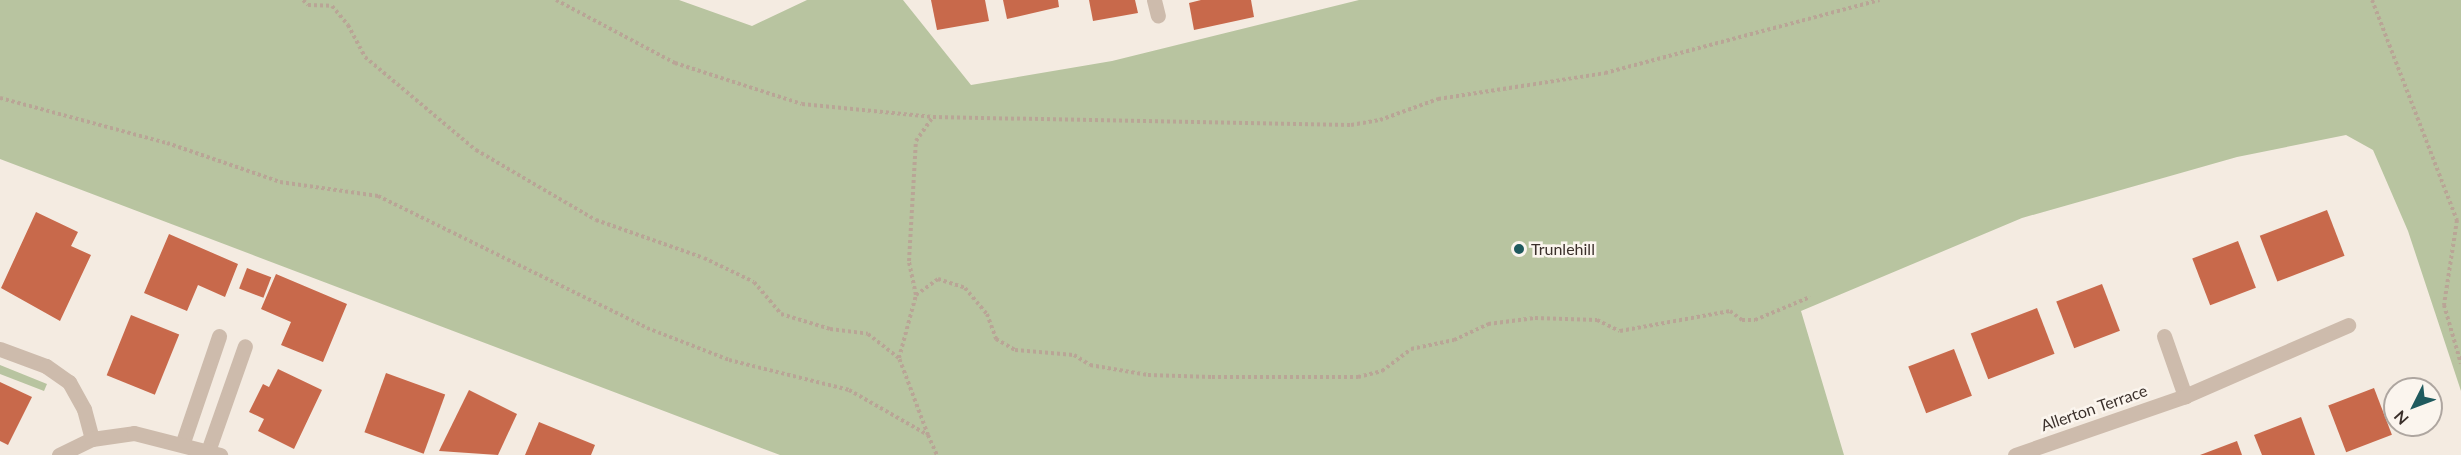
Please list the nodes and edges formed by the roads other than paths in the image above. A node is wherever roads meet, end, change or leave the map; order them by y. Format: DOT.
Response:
graph roads {
  1 [pos="1154,0"];
  2 [pos="1158,16"];
  3 [pos="2348,325"];
  4 [pos="219,336"];
  5 [pos="2164,336"];
  6 [pos="245,346"];
  7 [pos="0,349"];
  8 [pos="2185,396"];
  9 [pos="92,439"];
  10 [pos="183,442"];
  11 [pos="214,453"];
  12 [pos="59,455"];
  13 [pos="2015,455"];
  1 -- 2 [label="street"];
  3 -- 8 [label="street, Allerton Terrace"];
  4 -- 10 [label="street"];
  5 -- 8 [label="street"];
  6 -- 11 [label="street"];
  7 -- 9 [label="street"];
  8 -- 13 [label="street, Allerton Terrace"];
  9 -- 10 [label="street"];
  9 -- 12 [label="street"];
  10 -- 11 [label="street"];
}
